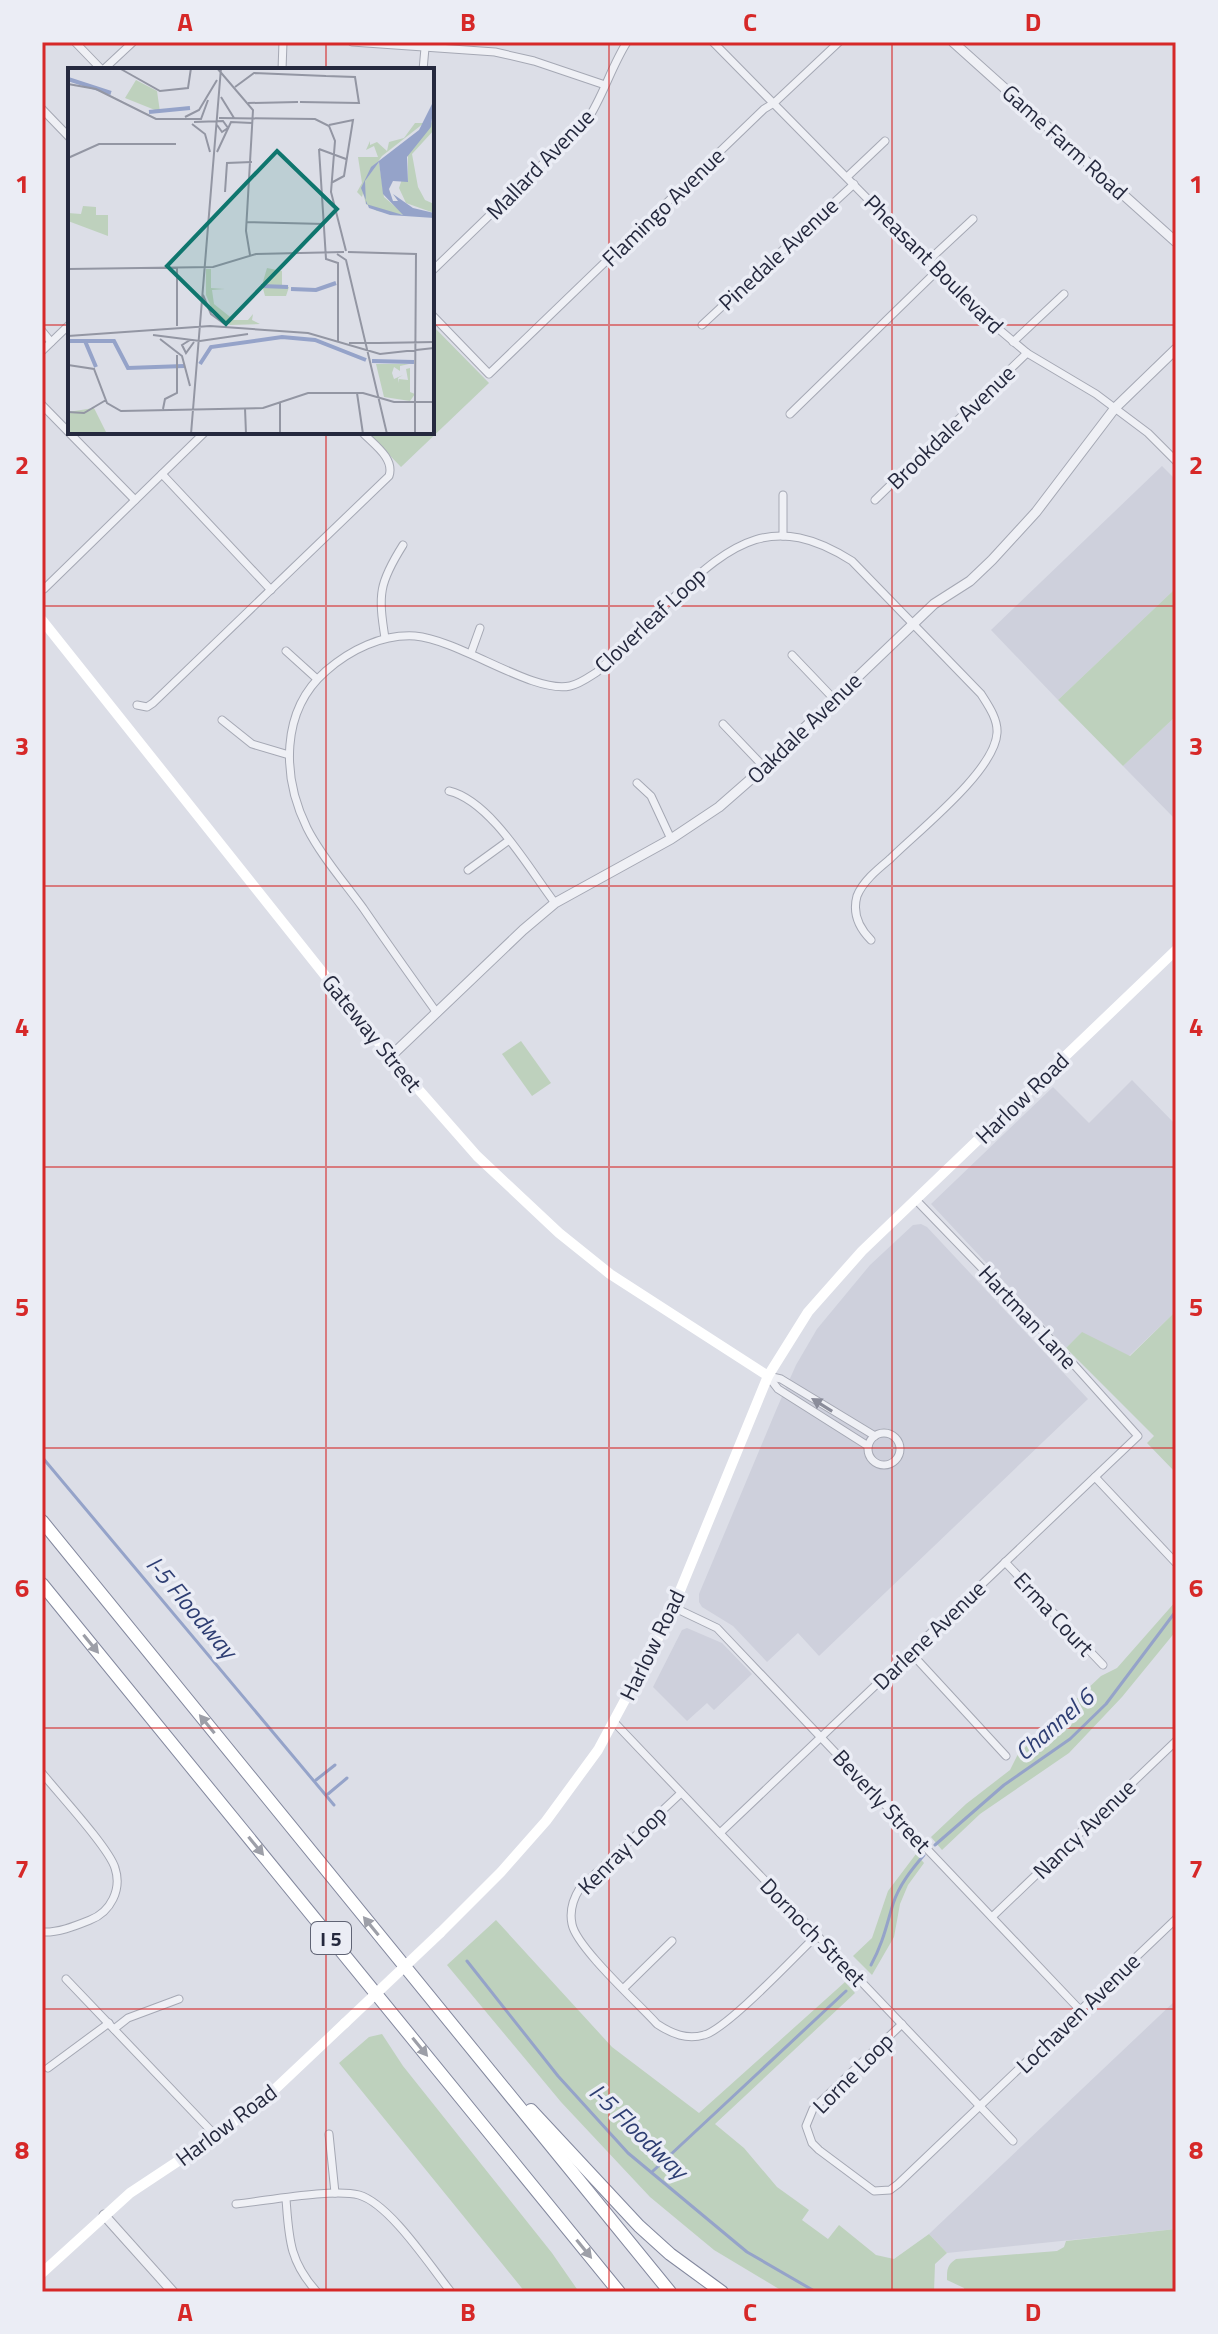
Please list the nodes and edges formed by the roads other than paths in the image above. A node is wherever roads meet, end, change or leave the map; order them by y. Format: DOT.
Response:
graph roads {
  1 [pos="75,42"];
  2 [pos="133,42"];
  3 [pos="283,42"];
  4 [pos="352,42"];
  5 [pos="627,42"];
  6 [pos="713,42"];
  7 [pos="839,42"];
  8 [pos="953,42"];
  9 [pos="425,48"];
  10 [pos="101,68"];
  11 [pos="105,68"];
  12 [pos="282,68"];
  13 [pos="423,68"];
  14 [pos="605,85"];
  15 [pos="774,103"];
  16 [pos="42,109"];
  17 [pos="49,116"];
  18 [pos="42,123"];
  19 [pos="68,136"];
  20 [pos="885,141"];
  21 [pos="850,180"];
  22 [pos="973,219"];
  23 [pos="1176,242"];
  24 [pos="929,260"];
  25 [pos="434,269"];
  26 [pos="938,270"];
  27 [pos="1064,294"];
  28 [pos="434,317"];
  29 [pos="702,325"];
  30 [pos="68,326"];
  31 [pos="42,331"];
  32 [pos="51,342"];
  33 [pos="1013,342"];
  34 [pos="1176,349"];
  35 [pos="42,351"];
  36 [pos="1027,353"];
  37 [pos="42,405"];
  38 [pos="1115,408"];
  39 [pos="790,414"];
  40 [pos="68,432"];
  41 [pos="70,434"];
  42 [pos="203,434"];
  43 [pos="364,434"];
  44 [pos="1176,461"];
  45 [pos="162,474"];
  46 [pos="783,495"];
  47 [pos="135,500"];
  48 [pos="875,500"];
  49 [pos="783,536"];
  50 [pos="403,545"];
  51 [pos="44,589"];
  52 [pos="271,590"];
  53 [pos="42,620"];
  54 [pos="914,623"];
  55 [pos="480,628"];
  56 [pos="385,638"];
  57 [pos="286,651"];
  58 [pos="471,653"];
  59 [pos="792,655"];
  60 [pos="317,679"];
  61 [pos="834,699"];
  62 [pos="137,705"];
  63 [pos="222,720"];
  64 [pos="723,724"];
  65 [pos="289,755"];
  66 [pos="764,767"];
  67 [pos="637,783"];
  68 [pos="449,791"];
  69 [pos="671,839"];
  70 [pos="508,841"];
  71 [pos="468,870"];
  72 [pos="555,903"];
  73 [pos="871,940"];
  74 [pos="1174,955"];
  75 [pos="437,1013"];
  76 [pos="390,1057"];
  77 [pos="916,1200"];
  78 [pos="768,1376"];
  79 [pos="875,1436"];
  80 [pos="1138,1436"];
  81 [pos="868,1446"];
  82 [pos="1095,1477"];
  83 [pos="42,1521"];
  84 [pos="1005,1562"];
  85 [pos="1176,1563"];
  86 [pos="42,1584"];
  87 [pos="673,1607"];
  88 [pos="911,1653"];
  89 [pos="1103,1665"];
  90 [pos="614,1722"];
  91 [pos="822,1737"];
  92 [pos="1176,1741"];
  93 [pos="1006,1756"];
  94 [pos="42,1773"];
  95 [pos="681,1793"];
  96 [pos="720,1833"];
  97 [pos="992,1917"];
  98 [pos="1176,1919"];
  99 [pos="42,1932"];
  100 [pos="816,1936"];
  101 [pos="672,1941"];
  102 [pos="66,1979"];
  103 [pos="624,1988"];
  104 [pos="179,1999"];
  105 [pos="1080,2010"];
  106 [pos="902,2024"];
  107 [pos="112,2026"];
  108 [pos="455,2030"];
  109 [pos="48,2068"];
  110 [pos="980,2106"];
  111 [pos="329,2134"];
  112 [pos="216,2136"];
  113 [pos="1013,2141"];
  114 [pos="335,2193"];
  115 [pos="286,2199"];
  116 [pos="236,2204"];
  117 [pos="104,2215"];
  118 [pos="42,2273"];
  119 [pos="173,2292"];
  120 [pos="317,2292"];
  121 [pos="451,2292"];
  122 [pos="619,2292"];
  123 [pos="670,2292"];
  124 [pos="722,2292"];
  1 -- 10 [label="street"];
  2 -- 11 [label="street"];
  3 -- 12 [label="street"];
  4 -- 9 [label="street"];
  5 -- 14 [label="street, Mallard Avenue"];
  6 -- 15 [label="street, Pheasant Boulevard"];
  7 -- 15 [label="street, Flamingo Avenue"];
  8 -- 23 [label="street, Game Farm Road"];
  9 -- 13 [label="street"];
  9 -- 14 [label="street"];
  14 -- 25 [label="street, Mallard Avenue"];
  15 -- 21 [label="street, Pheasant Boulevard"];
  15 -- 28 [label="street, Flamingo Avenue"];
  16 -- 17 [label="street"];
  17 -- 18 [label="street"];
  17 -- 19 [label="street"];
  20 -- 21 [label="street, Pinedale Avenue"];
  21 -- 24 [label="street, Pheasant Boulevard"];
  21 -- 29 [label="street, Pinedale Avenue"];
  22 -- 24 [label="street"];
  24 -- 26 [label="street, Pheasant Boulevard"];
  26 -- 33 [label="street, Pheasant Boulevard"];
  26 -- 39 [label="street"];
  27 -- 33 [label="street, Brookdale Avenue"];
  30 -- 32 [label="street"];
  31 -- 32 [label="street"];
  32 -- 35 [label="street"];
  33 -- 36 [label="street, Pheasant Boulevard"];
  34 -- 38 [label="street, Oakdale Avenue"];
  36 -- 38 [label="street, Pheasant Boulevard"];
  36 -- 48 [label="street, Brookdale Avenue"];
  37 -- 40 [label="street"];
  38 -- 44 [label="street, Pheasant Boulevard"];
  38 -- 54 [label="street, Oakdale Avenue"];
  41 -- 47 [label="street"];
  42 -- 45 [label="street"];
  43 -- 52 [label="street"];
  45 -- 47 [label="street"];
  45 -- 52 [label="street"];
  46 -- 49 [label="street"];
  47 -- 51 [label="street"];
  49 -- 54 [label="street, Cloverleaf Loop"];
  49 -- 58 [label="street, Cloverleaf Loop"];
  50 -- 56 [label="street"];
  52 -- 62 [label="street"];
  53 -- 76 [label="main road, Gateway Street"];
  54 -- 61 [label="street, Oakdale Avenue"];
  54 -- 73 [label="street, Cloverleaf Loop"];
  55 -- 58 [label="street"];
  56 -- 58 [label="street, Cloverleaf Loop"];
  56 -- 60 [label="street, Cloverleaf Loop"];
  57 -- 60 [label="street"];
  59 -- 61 [label="street"];
  60 -- 65 [label="street, Cloverleaf Loop"];
  61 -- 66 [label="street, Oakdale Avenue"];
  63 -- 65 [label="street"];
  64 -- 66 [label="street"];
  65 -- 75 [label="street, Cloverleaf Loop"];
  66 -- 69 [label="street, Oakdale Avenue"];
  67 -- 69 [label="street"];
  68 -- 70 [label="street"];
  69 -- 72 [label="street, Oakdale Avenue"];
  70 -- 71 [label="street"];
  70 -- 72 [label="street"];
  72 -- 75 [label="street, Oakdale Avenue"];
  74 -- 77 [label="main road, Harlow Road"];
  75 -- 76 [label="street, Oakdale Avenue"];
  76 -- 78 [label="main road, Gateway Street"];
  77 -- 78 [label="main road, Harlow Road"];
  77 -- 80 [label="street, Hartman Lane"];
  79 -- 78 [label="street, Gateway Street, one-way"];
  78 -- 81 [label="street, Gateway Street"];
  78 -- 87 [label="main road, Harlow Road"];
  79 -- 81 [label="street"];
  79 -- 81 [label="street"];
  80 -- 82 [label="street, Darlene Avenue"];
  82 -- 84 [label="street, Darlene Avenue"];
  82 -- 85 [label="street"];
  108 -- 83 [label="highway, I 5, one-way"];
  84 -- 88 [label="street, Darlene Avenue"];
  84 -- 89 [label="street, Erma Court"];
  86 -- 122 [label="highway, I 5, one-way"];
  87 -- 90 [label="main road, Harlow Road"];
  87 -- 91 [label="street, Beverly Street"];
  88 -- 91 [label="street, Darlene Avenue"];
  88 -- 93 [label="street"];
  90 -- 95 [label="street, Dornoch Street"];
  90 -- 112 [label="main road, Harlow Road, bridge"];
  91 -- 96 [label="street, Darlene Avenue"];
  91 -- 97 [label="street, Beverly Street"];
  92 -- 97 [label="street, Nancy Avenue"];
  94 -- 99 [label="street"];
  95 -- 96 [label="street, Dornoch Street"];
  95 -- 103 [label="street, Kenray Loop"];
  96 -- 100 [label="street, Dornoch Street"];
  97 -- 105 [label="street, Beverly Street"];
  98 -- 105 [label="street, Lochaven Avenue"];
  100 -- 103 [label="street, Kenray Loop"];
  100 -- 106 [label="street, Dornoch Street"];
  101 -- 103 [label="street"];
  102 -- 107 [label="street"];
  104 -- 107 [label="street"];
  105 -- 110 [label="street, Lochaven Avenue"];
  106 -- 110 [label="street, Dornoch Street"];
  106 -- 110 [label="street, Lorne Loop"];
  107 -- 109 [label="street"];
  107 -- 112 [label="street"];
  108 -- 123 [label="highway, I 5"];
  108 -- 124 [label="highway"];
  110 -- 113 [label="street, Dornoch Street"];
  111 -- 114 [label="street"];
  112 -- 117 [label="main road, Harlow Road"];
  114 -- 115 [label="street"];
  114 -- 121 [label="street"];
  115 -- 116 [label="street"];
  115 -- 120 [label="street"];
  117 -- 118 [label="main road, Harlow Road"];
  117 -- 119 [label="street"];
}
